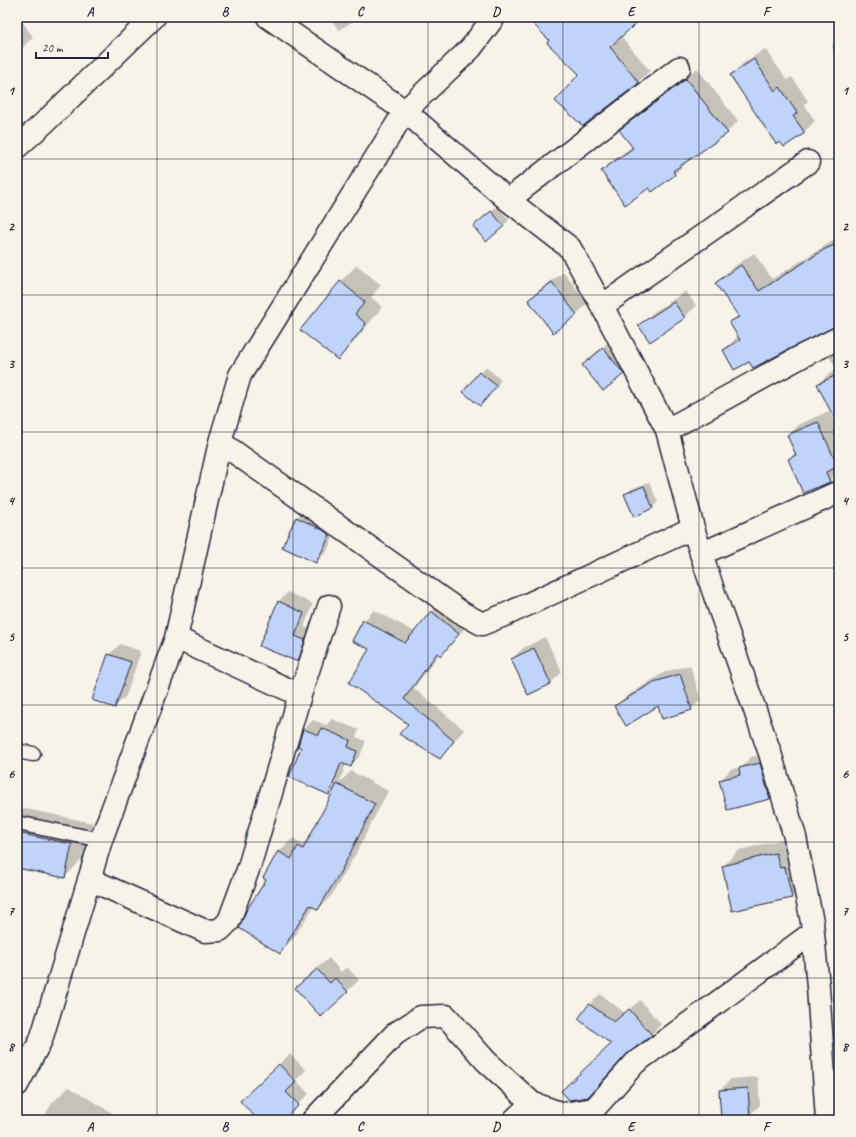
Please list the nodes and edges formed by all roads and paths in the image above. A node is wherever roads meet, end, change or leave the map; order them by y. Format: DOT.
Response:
graph roads {
  1 [pos="154,17"];
  2 [pos="268,17"];
  3 [pos="494,17"];
  4 [pos="679,68"];
  5 [pos="405,111"];
  6 [pos="17,147"];
  7 [pos="808,162"];
  8 [pos="508,200"];
  9 [pos="602,306"];
  10 [pos="839,338"];
  11 [pos="667,430"];
  12 [pos="220,442"];
  13 [pos="839,492"];
  14 [pos="692,528"];
  15 [pos="701,554"];
  16 [pos="329,606"];
  17 [pos="176,638"];
  18 [pos="300,696"];
  19 [pos="17,751"];
  20 [pos="33,754"];
  21 [pos="17,824"];
  22 [pos="101,840"];
  23 [pos="89,879"];
  24 [pos="812,933"];
  25 [pos="17,1085"];
  26 [pos="532,1103"];
  27 [pos="313,1120"];
  28 [pos="514,1120"];
  29 [pos="827,1120"];
  1 -- 6 [label="street"];
  2 -- 5 [label="street"];
  3 -- 5 [label="street"];
  4 -- 8 [label="street"];
  5 -- 8 [label="street"];
  5 -- 12 [label="street"];
  7 -- 9 [label="street"];
  8 -- 9 [label="street"];
  9 -- 11 [label="street"];
  10 -- 11 [label="street"];
  11 -- 14 [label="street"];
  12 -- 14 [label="street"];
  12 -- 17 [label="street"];
  13 -- 15 [label="street"];
  14 -- 15 [label="street"];
  15 -- 24 [label="street"];
  16 -- 18 [label="street"];
  17 -- 18 [label="street"];
  17 -- 22 [label="street"];
  18 -- 23 [label="street"];
  19 -- 20 [label="lane"];
  21 -- 22 [label="lane"];
  22 -- 23 [label="street"];
  23 -- 25 [label="street"];
  24 -- 26 [label="street"];
  24 -- 29 [label="street"];
  26 -- 27 [label="street"];
  26 -- 28 [label="street"];
}
